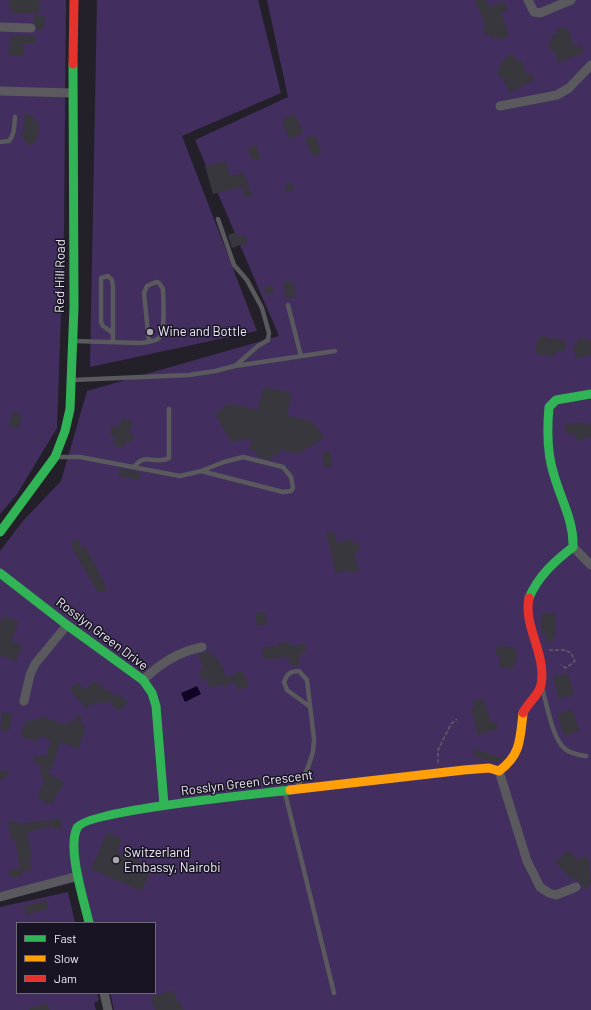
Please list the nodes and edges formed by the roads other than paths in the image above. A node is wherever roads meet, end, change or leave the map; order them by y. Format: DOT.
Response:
graph roads {
  1 [pos="74,0"];
  2 [pos="528,0"];
  3 [pos="571,0"];
  4 [pos="0,27"];
  5 [pos="31,28"];
  6 [pos="591,65"];
  7 [pos="0,91"];
  8 [pos="72,93"];
  9 [pos="500,106"];
  10 [pos="15,117"];
  11 [pos="0,142"];
  12 [pos="218,218"];
  13 [pos="288,305"];
  14 [pos="113,333"];
  15 [pos="72,341"];
  16 [pos="113,342"];
  17 [pos="149,342"];
  18 [pos="335,351"];
  19 [pos="301,356"];
  20 [pos="235,366"];
  21 [pos="72,380"];
  22 [pos="591,394"];
  23 [pos="170,410"];
  24 [pos="55,458"];
  25 [pos="134,467"];
  26 [pos="201,471"];
  27 [pos="0,532"];
  28 [pos="572,547"];
  29 [pos="591,565"];
  30 [pos="0,573"];
  31 [pos="67,625"];
  32 [pos="202,647"];
  33 [pos="143,680"];
  34 [pos="541,686"];
  35 [pos="24,701"];
  36 [pos="309,706"];
  37 [pos="586,756"];
  38 [pos="499,771"];
  39 [pos="295,790"];
  40 [pos="285,791"];
  41 [pos="164,806"];
  42 [pos="78,876"];
  43 [pos="576,887"];
  44 [pos="0,897"];
  45 [pos="89,922"];
  46 [pos="334,993"];
  47 [pos="104,994"];
  48 [pos="108,1010"];
  1 -- 8 [label="street, Red Hill Road"];
  2 -- 3 [label="street"];
  4 -- 5 [label="street"];
  6 -- 9 [label="street"];
  7 -- 8 [label="street"];
  8 -- 15 [label="street, Red Hill Road"];
  10 -- 11 [label="lane"];
  12 -- 20 [label="lane"];
  13 -- 19 [label="lane"];
  14 -- 14 [label="lane"];
  14 -- 16 [label="lane"];
  15 -- 16 [label="lane"];
  15 -- 21 [label="street, Red Hill Road"];
  16 -- 17 [label="lane"];
  17 -- 17 [label="lane"];
  18 -- 19 [label="lane"];
  19 -- 20 [label="lane"];
  20 -- 21 [label="lane"];
  21 -- 24 [label="street, Red Hill Road"];
  22 -- 28 [label="street"];
  23 -- 25 [label="lane"];
  24 -- 25 [label="lane"];
  24 -- 27 [label="street, Red Hill Road"];
  25 -- 26 [label="lane"];
  26 -- 26 [label="lane"];
  28 -- 29 [label="street"];
  28 -- 34 [label="street"];
  30 -- 31 [label="street, Rosslyn Green Drive"];
  31 -- 33 [label="street, Rosslyn Green Drive"];
  31 -- 35 [label="street"];
  32 -- 33 [label="street"];
  33 -- 41 [label="street, Rosslyn Green Drive"];
  34 -- 37 [label="lane"];
  34 -- 38 [label="street"];
  36 -- 36 [label="lane"];
  36 -- 39 [label="lane"];
  38 -- 39 [label="street, Rosslyn Green Crescent"];
  38 -- 43 [label="street"];
  39 -- 40 [label="street, Rosslyn Green Crescent"];
  40 -- 41 [label="street, Rosslyn Green Crescent"];
  40 -- 46 [label="lane"];
  41 -- 42 [label="street, Rosslyn Green Crescent"];
  42 -- 44 [label="street"];
  42 -- 45 [label="street, Rosslyn Green Crescent"];
  47 -- 48 [label="street"];
}
